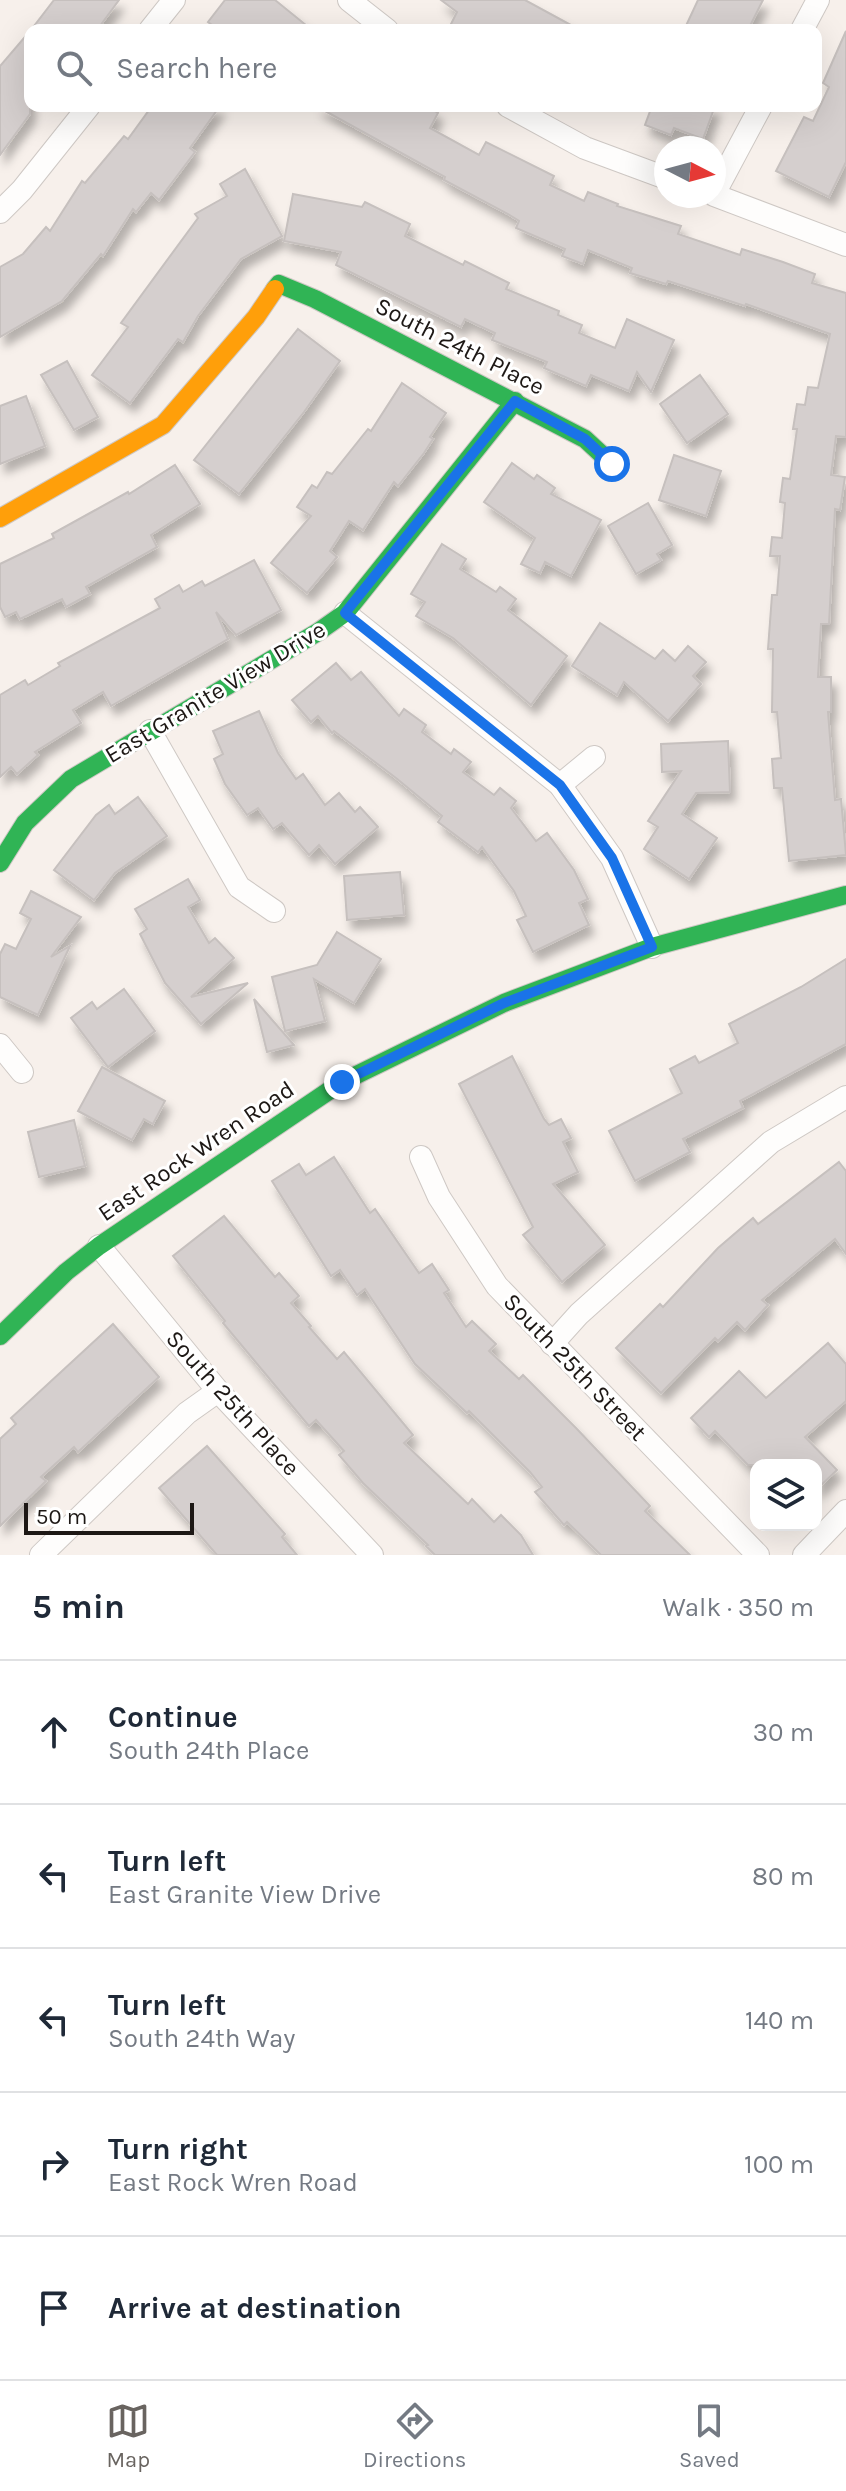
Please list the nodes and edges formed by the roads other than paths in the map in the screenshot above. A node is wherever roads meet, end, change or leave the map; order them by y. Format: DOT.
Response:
graph roads {
  1 [pos="174,0"];
  2 [pos="349,0"];
  3 [pos="818,0"];
  4 [pos="155,24"];
  5 [pos="379,24"];
  6 [pos="805,24"];
  7 [pos="84,112"];
  8 [pos="519,112"];
  9 [pos="758,112"];
  10 [pos="726,172"];
  11 [pos="654,174"];
  12 [pos="726,200"];
  13 [pos="0,212"];
  14 [pos="846,245"];
  15 [pos="515,401"];
  16 [pos="612,464"];
  17 [pos="0,518"];
  18 [pos="345,613"];
  19 [pos="150,731"];
  20 [pos="594,757"];
  21 [pos="560,785"];
  22 [pos="0,863"];
  23 [pos="846,895"];
  24 [pos="274,911"];
  25 [pos="652,947"];
  26 [pos="0,1045"];
  27 [pos="22,1072"];
  28 [pos="846,1097"];
  29 [pos="421,1157"];
  30 [pos="99,1246"];
  31 [pos="0,1336"];
  32 [pos="552,1344"];
  33 [pos="218,1391"];
  34 [pos="846,1511"];
  35 [pos="41,1555"];
  36 [pos="372,1555"];
  37 [pos="758,1555"];
  38 [pos="804,1555"];
  1 -- 4 [label="street"];
  2 -- 5 [label="street"];
  3 -- 6 [label="street"];
  7 -- 13 [label="street"];
  8 -- 11 [label="street"];
  9 -- 10 [label="street"];
  12 -- 14 [label="street"];
  15 -- 16 [label="street, South 24th Place"];
  15 -- 17 [label="street, South 24th Place"];
  15 -- 18 [label="street, East Granite View Drive"];
  18 -- 19 [label="street, East Granite View Drive"];
  18 -- 21 [label="street"];
  19 -- 22 [label="street, East Granite View Drive"];
  19 -- 24 [label="street"];
  20 -- 21 [label="street"];
  21 -- 25 [label="street"];
  23 -- 25 [label="street, East Rock Wren Road"];
  25 -- 30 [label="street, East Rock Wren Road"];
  26 -- 27 [label="street"];
  28 -- 32 [label="street"];
  29 -- 32 [label="street, South 25th Street"];
  30 -- 31 [label="street, East Rock Wren Road"];
  30 -- 33 [label="street, South 25th Place"];
  32 -- 37 [label="street, South 25th Street"];
  33 -- 35 [label="street"];
  33 -- 36 [label="street, South 25th Place"];
  34 -- 38 [label="street"];
}
